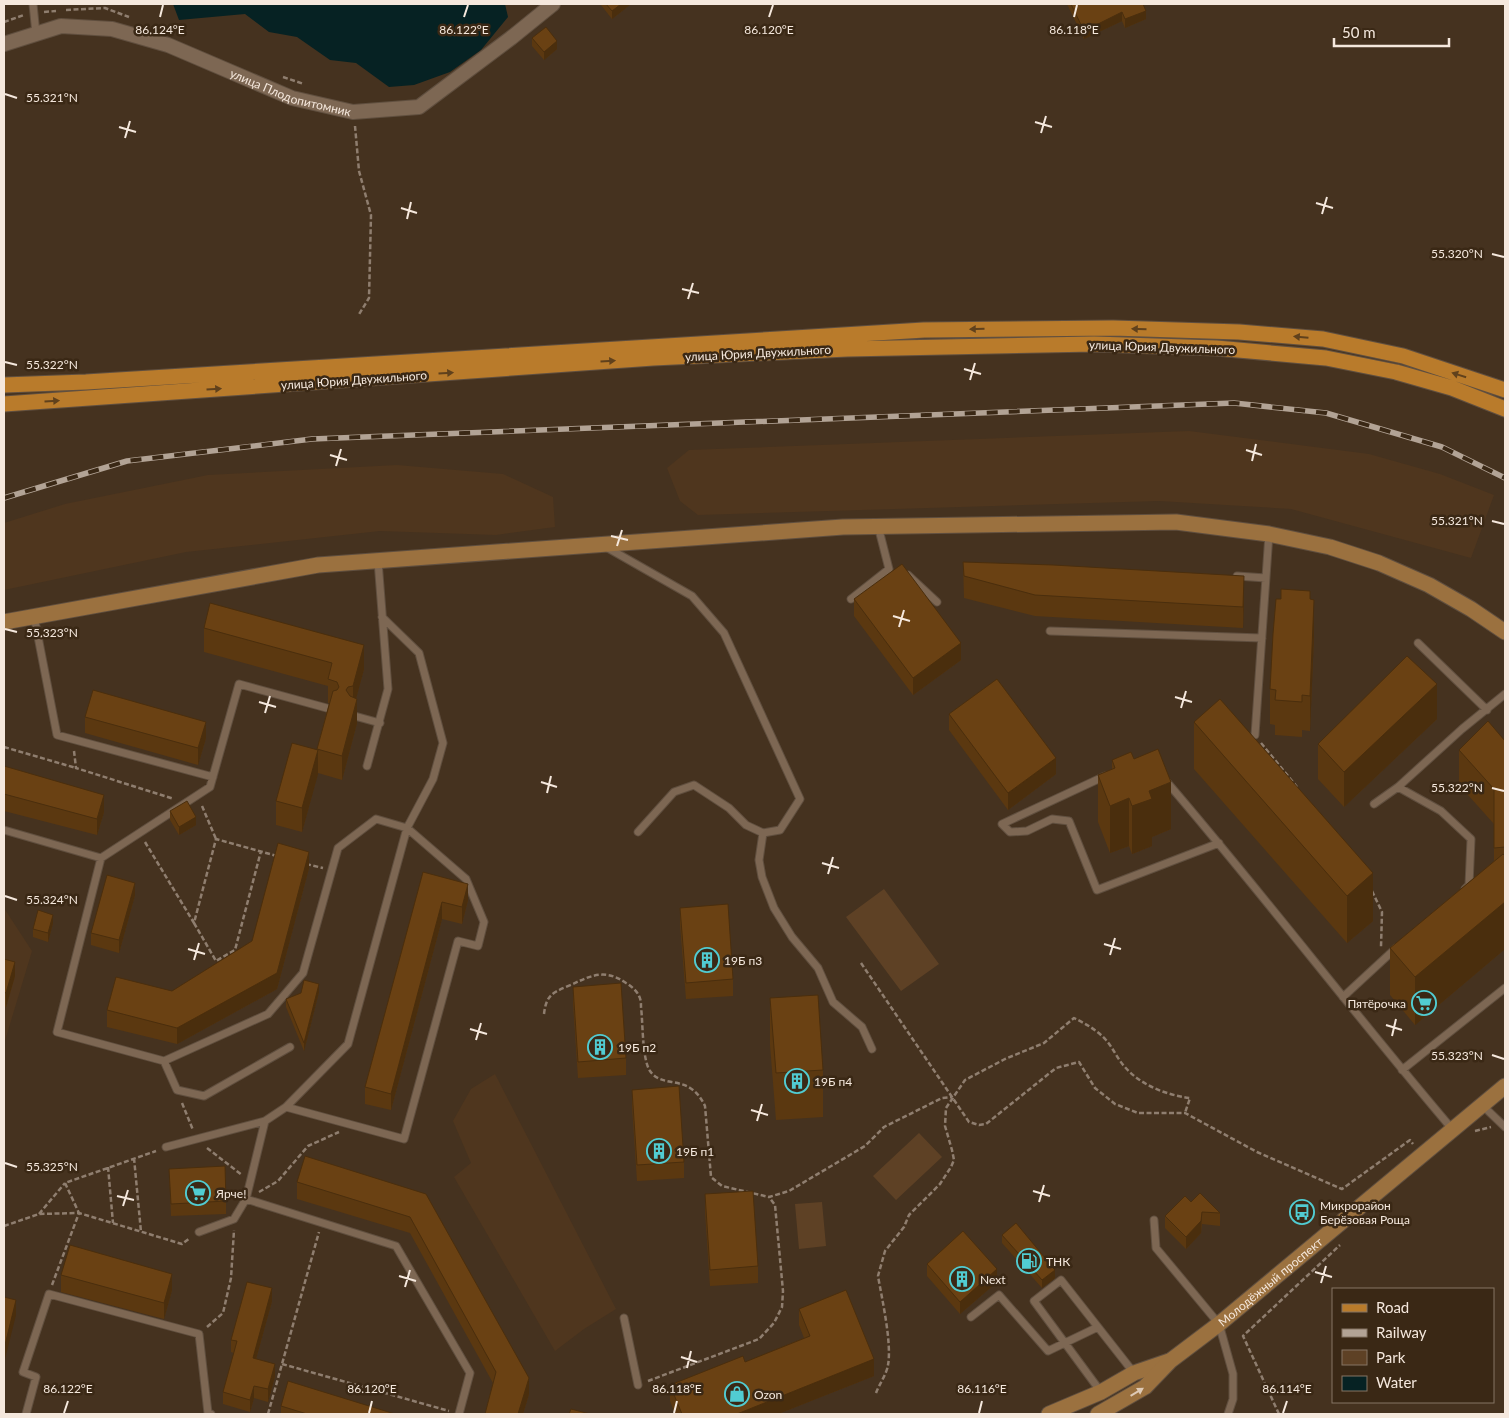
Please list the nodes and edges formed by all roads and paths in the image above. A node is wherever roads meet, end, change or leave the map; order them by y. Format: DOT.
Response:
graph roads {
  1 [pos="33,4"];
  2 [pos="553,4"];
  3 [pos="34,13"];
  4 [pos="132,19"];
  5 [pos="4,22"];
  6 [pos="36,34"];
  7 [pos="4,44"];
  8 [pos="279,75"];
  9 [pos="307,86"];
  10 [pos="354,112"];
  11 [pos="358,316"];
  12 [pos="4,386"];
  13 [pos="1505,390"];
  14 [pos="4,404"];
  15 [pos="1505,408"];
  16 [pos="878,526"];
  17 [pos="1269,534"];
  18 [pos="601,544"];
  19 [pos="378,561"];
  20 [pos="896,571"];
  21 [pos="1227,576"];
  22 [pos="1266,578"];
  23 [pos="851,599"];
  24 [pos="937,602"];
  25 [pos="34,616"];
  26 [pos="382,617"];
  27 [pos="4,622"];
  28 [pos="1050,631"];
  29 [pos="1505,632"];
  30 [pos="1262,638"];
  31 [pos="1418,642"];
  32 [pos="1504,697"];
  33 [pos="334,710"];
  34 [pos="1486,710"];
  35 [pos="351,715"];
  36 [pos="380,723"];
  37 [pos="1255,735"];
  38 [pos="72,739"];
  39 [pos="4,747"];
  40 [pos="367,766"];
  41 [pos="76,768"];
  42 [pos="1109,774"];
  43 [pos="214,777"];
  44 [pos="1163,779"];
  45 [pos="1398,786"];
  46 [pos="1298,788"];
  47 [pos="197,796"];
  48 [pos="180,800"];
  49 [pos="1374,804"];
  50 [pos="406,828"];
  51 [pos="4,830"];
  52 [pos="638,832"];
  53 [pos="140,833"];
  54 [pos="763,833"];
  55 [pos="216,840"];
  56 [pos="1219,843"];
  57 [pos="261,851"];
  58 [pos="278,856"];
  59 [pos="102,858"];
  60 [pos="305,863"];
  61 [pos="331,871"];
  62 [pos="1370,888"];
  63 [pos="1462,891"];
  64 [pos="194,923"];
  65 [pos="1400,944"];
  66 [pos="1380,962"];
  67 [pos="861,963"];
  68 [pos="1505,988"];
  69 [pos="1343,997"];
  70 [pos="544,1014"];
  71 [pos="290,1047"];
  72 [pos="872,1049"];
  73 [pos="164,1061"];
  74 [pos="1402,1070"];
  75 [pos="1505,1086"];
  76 [pos="952,1097"];
  77 [pos="1482,1106"];
  78 [pos="286,1107"];
  79 [pos="1185,1113"];
  80 [pos="265,1121"];
  81 [pos="1499,1121"];
  82 [pos="354,1126"];
  83 [pos="1505,1127"];
  84 [pos="1454,1130"];
  85 [pos="1470,1132"];
  86 [pos="166,1147"];
  87 [pos="1422,1156"];
  88 [pos="134,1158"];
  89 [pos="108,1167"];
  90 [pos="65,1183"];
  91 [pos="769,1197"];
  92 [pos="246,1199"];
  93 [pos="79,1213"];
  94 [pos="39,1214"];
  95 [pos="234,1219"];
  96 [pos="1154,1220"];
  97 [pos="113,1223"];
  98 [pos="322,1223"];
  99 [pos="4,1226"];
  100 [pos="141,1232"];
  101 [pos="199,1232"];
  102 [pos="1341,1244"];
  103 [pos="49,1294"];
  104 [pos="971,1317"];
  105 [pos="624,1318"];
  106 [pos="1218,1324"];
  107 [pos="1098,1327"];
  108 [pos="199,1334"];
  109 [pos="1065,1342"];
  110 [pos="1170,1361"];
  111 [pos="282,1364"];
  112 [pos="1134,1373"];
  113 [pos="638,1386"];
  114 [pos="1101,1392"];
  115 [pos="876,1394"];
  116 [pos="26,1414"];
  117 [pos="211,1414"];
  118 [pos="268,1414"];
  119 [pos="460,1414"];
  120 [pos="1049,1414"];
  121 [pos="1098,1414"];
  122 [pos="1228,1414"];
  123 [pos="1279,1414"];
  1 -- 3 [label="lane"];
  2 -- 10 [label="street, улица Плодопитомник"];
  3 -- 4 [label="path"];
  3 -- 5 [label="path"];
  3 -- 6 [label="lane"];
  6 -- 7 [label="street, улица Плодопитомник"];
  6 -- 10 [label="street, улица Плодопитомник"];
  8 -- 9 [label="path"];
  10 -- 11 [label="path"];
  13 -- 12 [label="main road, улица Юрия Двужильного, one-way"];
  14 -- 15 [label="main road, улица Юрия Двужильного, one-way"];
  16 -- 17 [label="street"];
  16 -- 18 [label="street"];
  16 -- 20 [label="lane"];
  17 -- 22 [label="lane"];
  17 -- 29 [label="street"];
  18 -- 19 [label="street"];
  18 -- 54 [label="lane"];
  19 -- 25 [label="street"];
  19 -- 26 [label="lane"];
  20 -- 23 [label="lane"];
  20 -- 24 [label="lane"];
  21 -- 22 [label="lane"];
  22 -- 30 [label="lane"];
  25 -- 27 [label="street"];
  25 -- 38 [label="lane"];
  26 -- 36 [label="lane"];
  26 -- 50 [label="lane"];
  28 -- 30 [label="lane"];
  30 -- 37 [label="lane"];
  31 -- 34 [label="lane"];
  32 -- 34 [label="lane"];
  33 -- 43 [label="lane"];
  34 -- 45 [label="lane"];
  35 -- 36 [label="lane"];
  36 -- 40 [label="lane"];
  37 -- 46 [label="path"];
  38 -- 41 [label="path"];
  38 -- 43 [label="lane"];
  39 -- 41 [label="path"];
  41 -- 48 [label="path"];
  42 -- 56 [label="lane"];
  43 -- 47 [label="lane"];
  44 -- 56 [label="lane"];
  45 -- 49 [label="lane"];
  45 -- 63 [label="lane"];
  47 -- 53 [label="lane"];
  47 -- 55 [label="path"];
  50 -- 61 [label="lane"];
  50 -- 78 [label="lane"];
  50 -- 82 [label="lane"];
  51 -- 59 [label="lane"];
  52 -- 54 [label="lane"];
  53 -- 59 [label="lane"];
  53 -- 64 [label="path"];
  54 -- 72 [label="lane"];
  55 -- 57 [label="path"];
  55 -- 64 [label="path"];
  56 -- 69 [label="lane"];
  57 -- 58 [label="path"];
  57 -- 64 [label="path"];
  59 -- 73 [label="lane"];
  60 -- 61 [label="path"];
  61 -- 73 [label="lane"];
  62 -- 66 [label="path"];
  65 -- 66 [label="lane"];
  66 -- 69 [label="lane"];
  67 -- 76 [label="path"];
  68 -- 74 [label="lane"];
  69 -- 74 [label="lane"];
  70 -- 91 [label="path"];
  71 -- 73 [label="lane"];
  74 -- 84 [label="lane"];
  75 -- 77 [label="street, Молодёжный проспект"];
  76 -- 79 [label="path"];
  76 -- 79 [label="path"];
  76 -- 91 [label="path"];
  76 -- 115 [label="path"];
  77 -- 81 [label="lane"];
  77 -- 84 [label="street, Молодёжный проспект"];
  78 -- 80 [label="lane"];
  78 -- 82 [label="lane"];
  79 -- 87 [label="path"];
  80 -- 86 [label="lane"];
  80 -- 92 [label="lane"];
  81 -- 83 [label="lane"];
  81 -- 85 [label="path"];
  82 -- 92 [label="path"];
  84 -- 87 [label="street, Молодёжный проспект"];
  86 -- 88 [label="path"];
  87 -- 106 [label="street, Молодёжный проспект"];
  88 -- 89 [label="path"];
  88 -- 100 [label="path"];
  89 -- 90 [label="path"];
  89 -- 97 [label="path"];
  90 -- 93 [label="path"];
  90 -- 94 [label="path"];
  91 -- 113 [label="path"];
  92 -- 95 [label="lane"];
  92 -- 98 [label="lane"];
  93 -- 94 [label="path"];
  93 -- 97 [label="path"];
  93 -- 103 [label="path"];
  94 -- 99 [label="path"];
  95 -- 101 [label="lane"];
  95 -- 108 [label="path"];
  96 -- 106 [label="lane"];
  97 -- 100 [label="path"];
  98 -- 111 [label="path"];
  98 -- 119 [label="lane"];
  100 -- 101 [label="path"];
  102 -- 123 [label="path"];
  103 -- 108 [label="lane"];
  103 -- 116 [label="lane"];
  104 -- 109 [label="lane"];
  105 -- 113 [label="lane"];
  106 -- 110 [label="street, Молодёжный проспект"];
  106 -- 122 [label="lane"];
  107 -- 109 [label="lane"];
  107 -- 109 [label="lane"];
  107 -- 112 [label="lane"];
  108 -- 117 [label="lane"];
  109 -- 114 [label="lane"];
  110 -- 112 [label="street, Молодёжный проспект"];
  121 -- 110 [label="street, Молодёжный проспект, one-way"];
  111 -- 118 [label="path"];
  111 -- 119 [label="path"];
  112 -- 114 [label="street, Молодёжный проспект"];
  114 -- 120 [label="street, Молодёжный проспект"];
}
